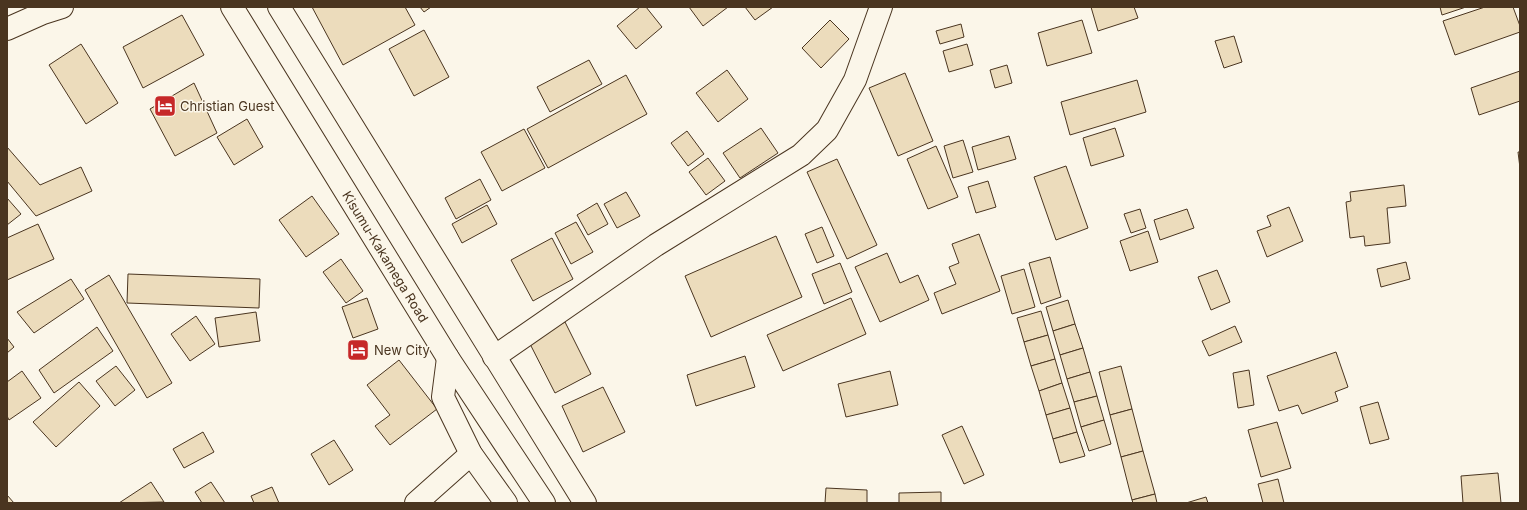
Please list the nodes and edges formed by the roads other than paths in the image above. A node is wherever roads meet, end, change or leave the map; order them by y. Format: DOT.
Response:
graph roads {
  1 [pos="62,7"];
  2 [pos="232,7"];
  3 [pos="279,7"];
  4 [pos="881,7"];
  5 [pos="7,29"];
  6 [pos="494,357"];
  7 [pos="448,358"];
  8 [pos="470,454"];
  9 [pos="416,503"];
  10 [pos="506,503"];
  11 [pos="544,503"];
  12 [pos="585,503"];
  1 -- 5 [label="main road"];
  2 -- 7 [label="main road, Kisumu-Kakamega Road"];
  3 -- 6 [label="main road"];
  4 -- 6 [label="main road"];
  6 -- 12 [label="main road"];
  7 -- 8 [label="main road"];
  7 -- 11 [label="main road, Kisumu-Kakamega Road"];
  8 -- 9 [label="main road"];
  8 -- 10 [label="main road"];
}
